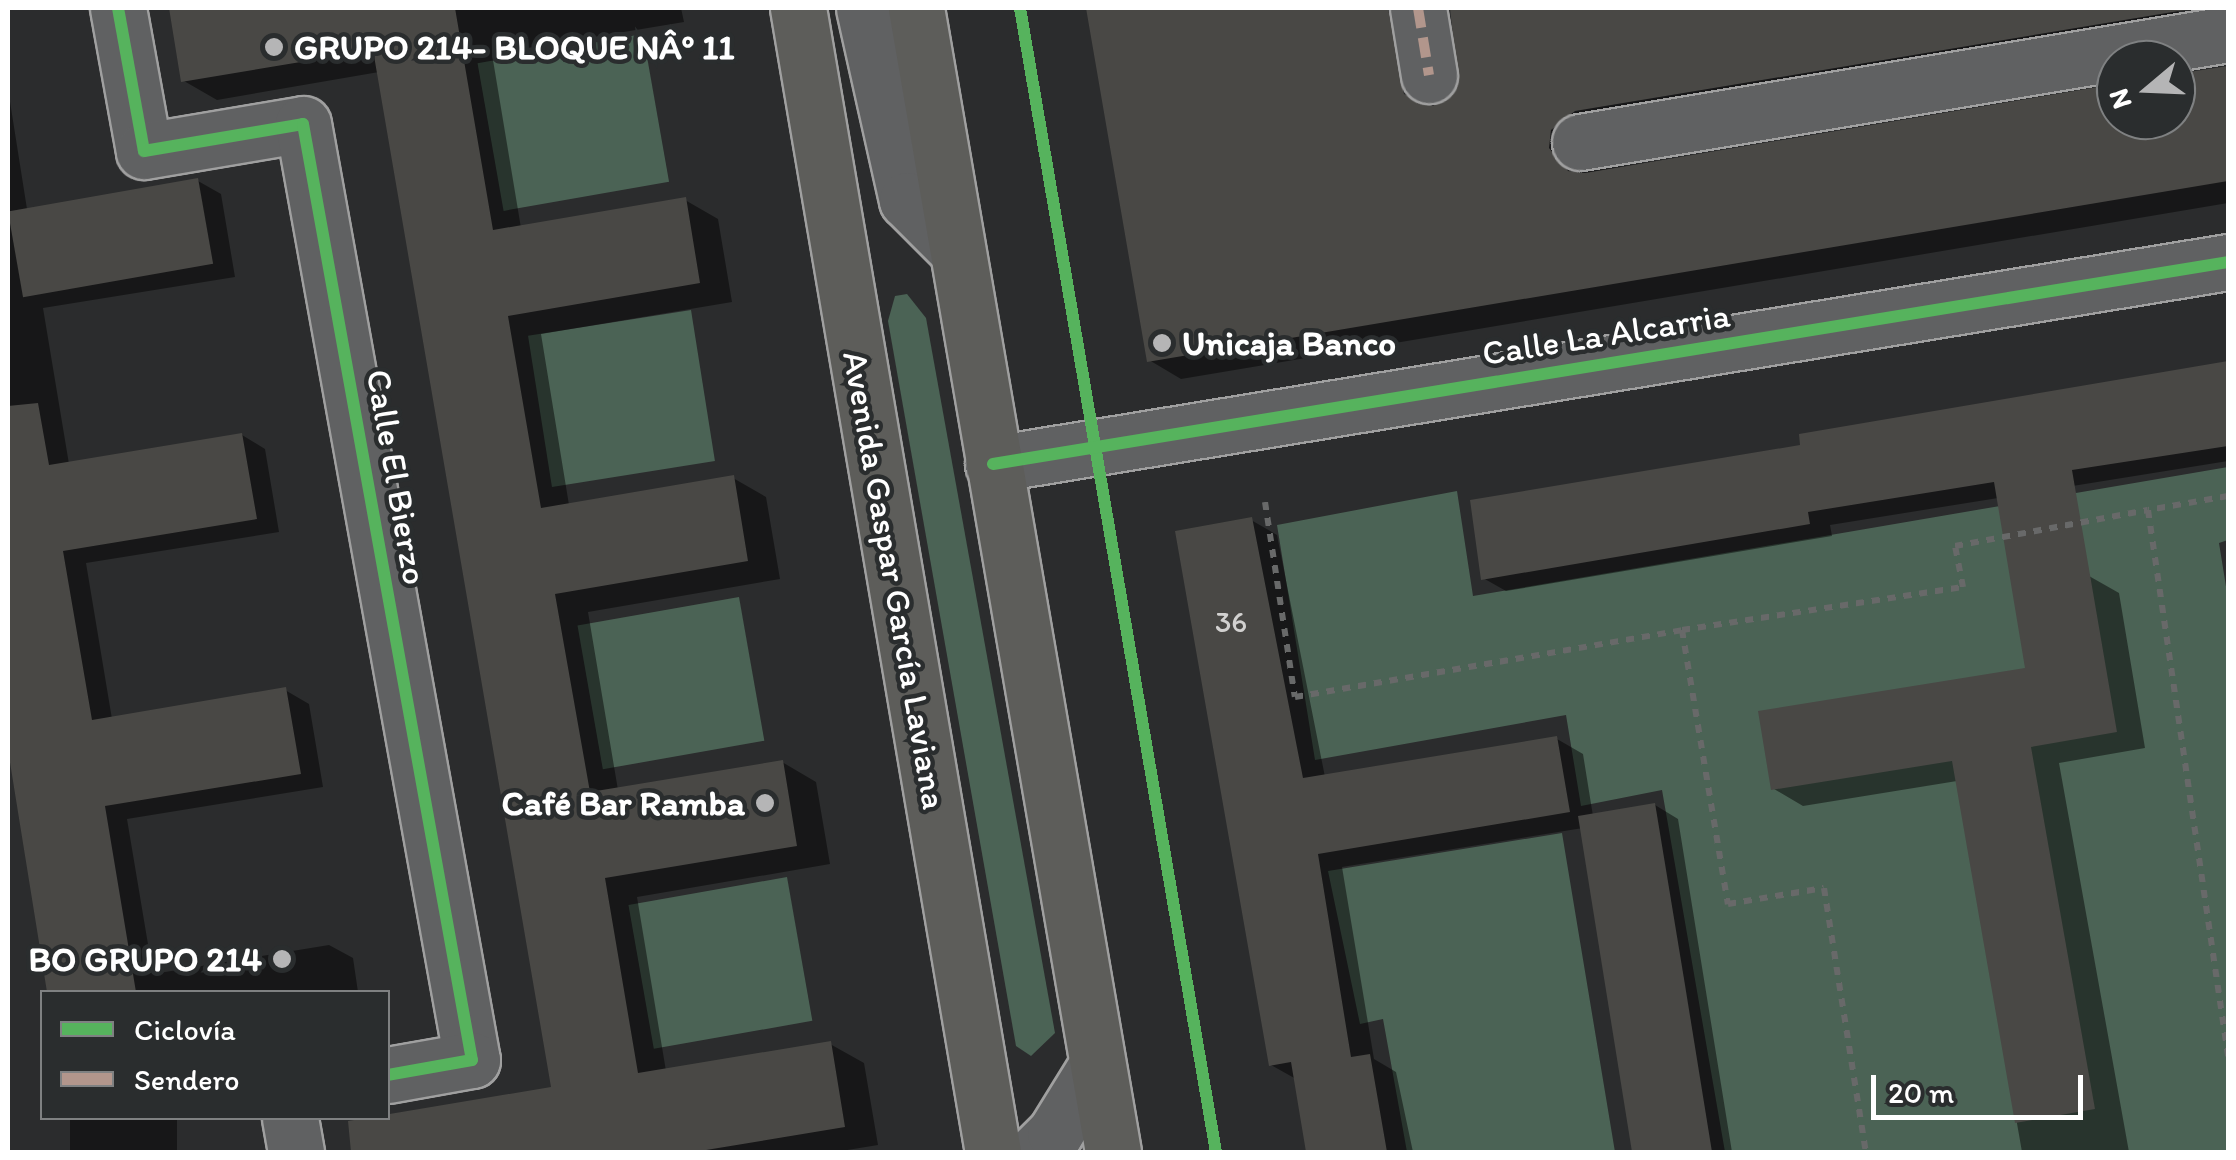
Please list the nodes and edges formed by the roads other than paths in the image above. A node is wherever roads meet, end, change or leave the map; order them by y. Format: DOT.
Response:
graph roads {
  1 [pos="118,8"];
  2 [pos="798,8"];
  3 [pos="864,8"];
  4 [pos="916,8"];
  5 [pos="1418,8"];
  6 [pos="2228,34"];
  7 [pos="1429,75"];
  8 [pos="1580,142"];
  9 [pos="956,250"];
  10 [pos="2228,262"];
  11 [pos="993,464"];
  12 [pos="1097,1065"];
  13 [pos="390,1075"];
  14 [pos="290,1120"];
  15 [pos="296,1152"];
  16 [pos="993,1152"];
  17 [pos="1036,1152"];
  18 [pos="1113,1152"];
  1 -- 13 [label="street, Calle El Bierzo"];
  2 -- 16 [label="main road, Avenida Gaspar García Laviana"];
  3 -- 9 [label="street"];
  4 -- 9 [label="main road"];
  5 -- 7 [label="street"];
  6 -- 8 [label="street"];
  9 -- 11 [label="main road"];
  10 -- 11 [label="street, Calle La Alcarria"];
  11 -- 12 [label="main road"];
  12 -- 17 [label="street"];
  12 -- 18 [label="main road"];
  14 -- 15 [label="street"];
}
